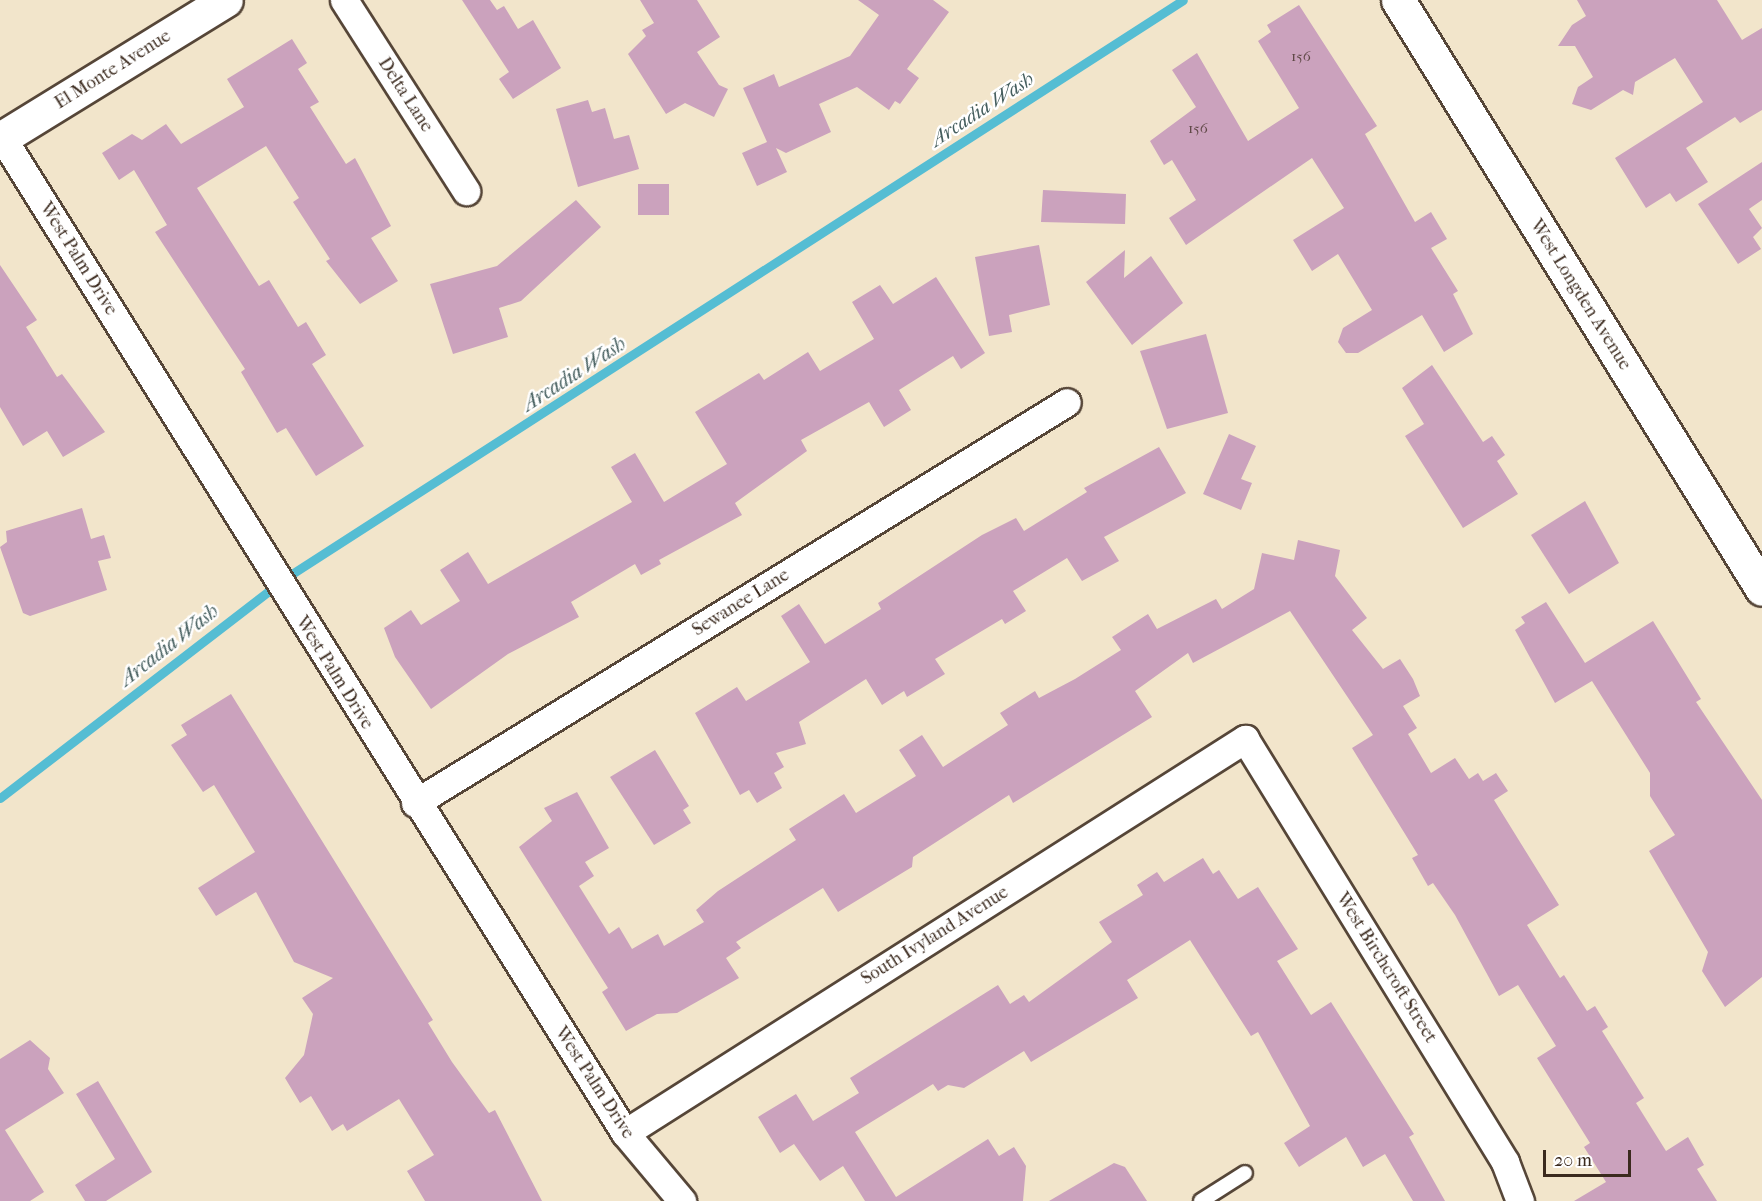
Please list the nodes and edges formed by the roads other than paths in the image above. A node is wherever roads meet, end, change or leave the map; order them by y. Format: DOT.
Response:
graph roads {
  1 [pos="226,0"];
  2 [pos="344,0"];
  3 [pos="1398,0"];
  4 [pos="1,137"];
  5 [pos="466,191"];
  6 [pos="1067,402"];
  7 [pos="1762,589"];
  8 [pos="1245,740"];
  9 [pos="415,803"];
  10 [pos="625,1133"];
  11 [pos="1245,1173"];
  12 [pos="682,1201"];
  13 [pos="1201,1201"];
  14 [pos="1520,1201"];
  1 -- 4 [label="street, El Monte Avenue"];
  2 -- 5 [label="street, Delta Lane"];
  3 -- 7 [label="street, West Longden Avenue"];
  4 -- 9 [label="street, West Palm Drive"];
  6 -- 9 [label="street, Sewanee Lane"];
  8 -- 10 [label="street, South Ivyland Avenue"];
  8 -- 14 [label="street, West Birchcroft Street"];
  9 -- 10 [label="street, West Palm Drive"];
  10 -- 12 [label="street, West Palm Drive"];
  11 -- 13 [label="lane"];
}
